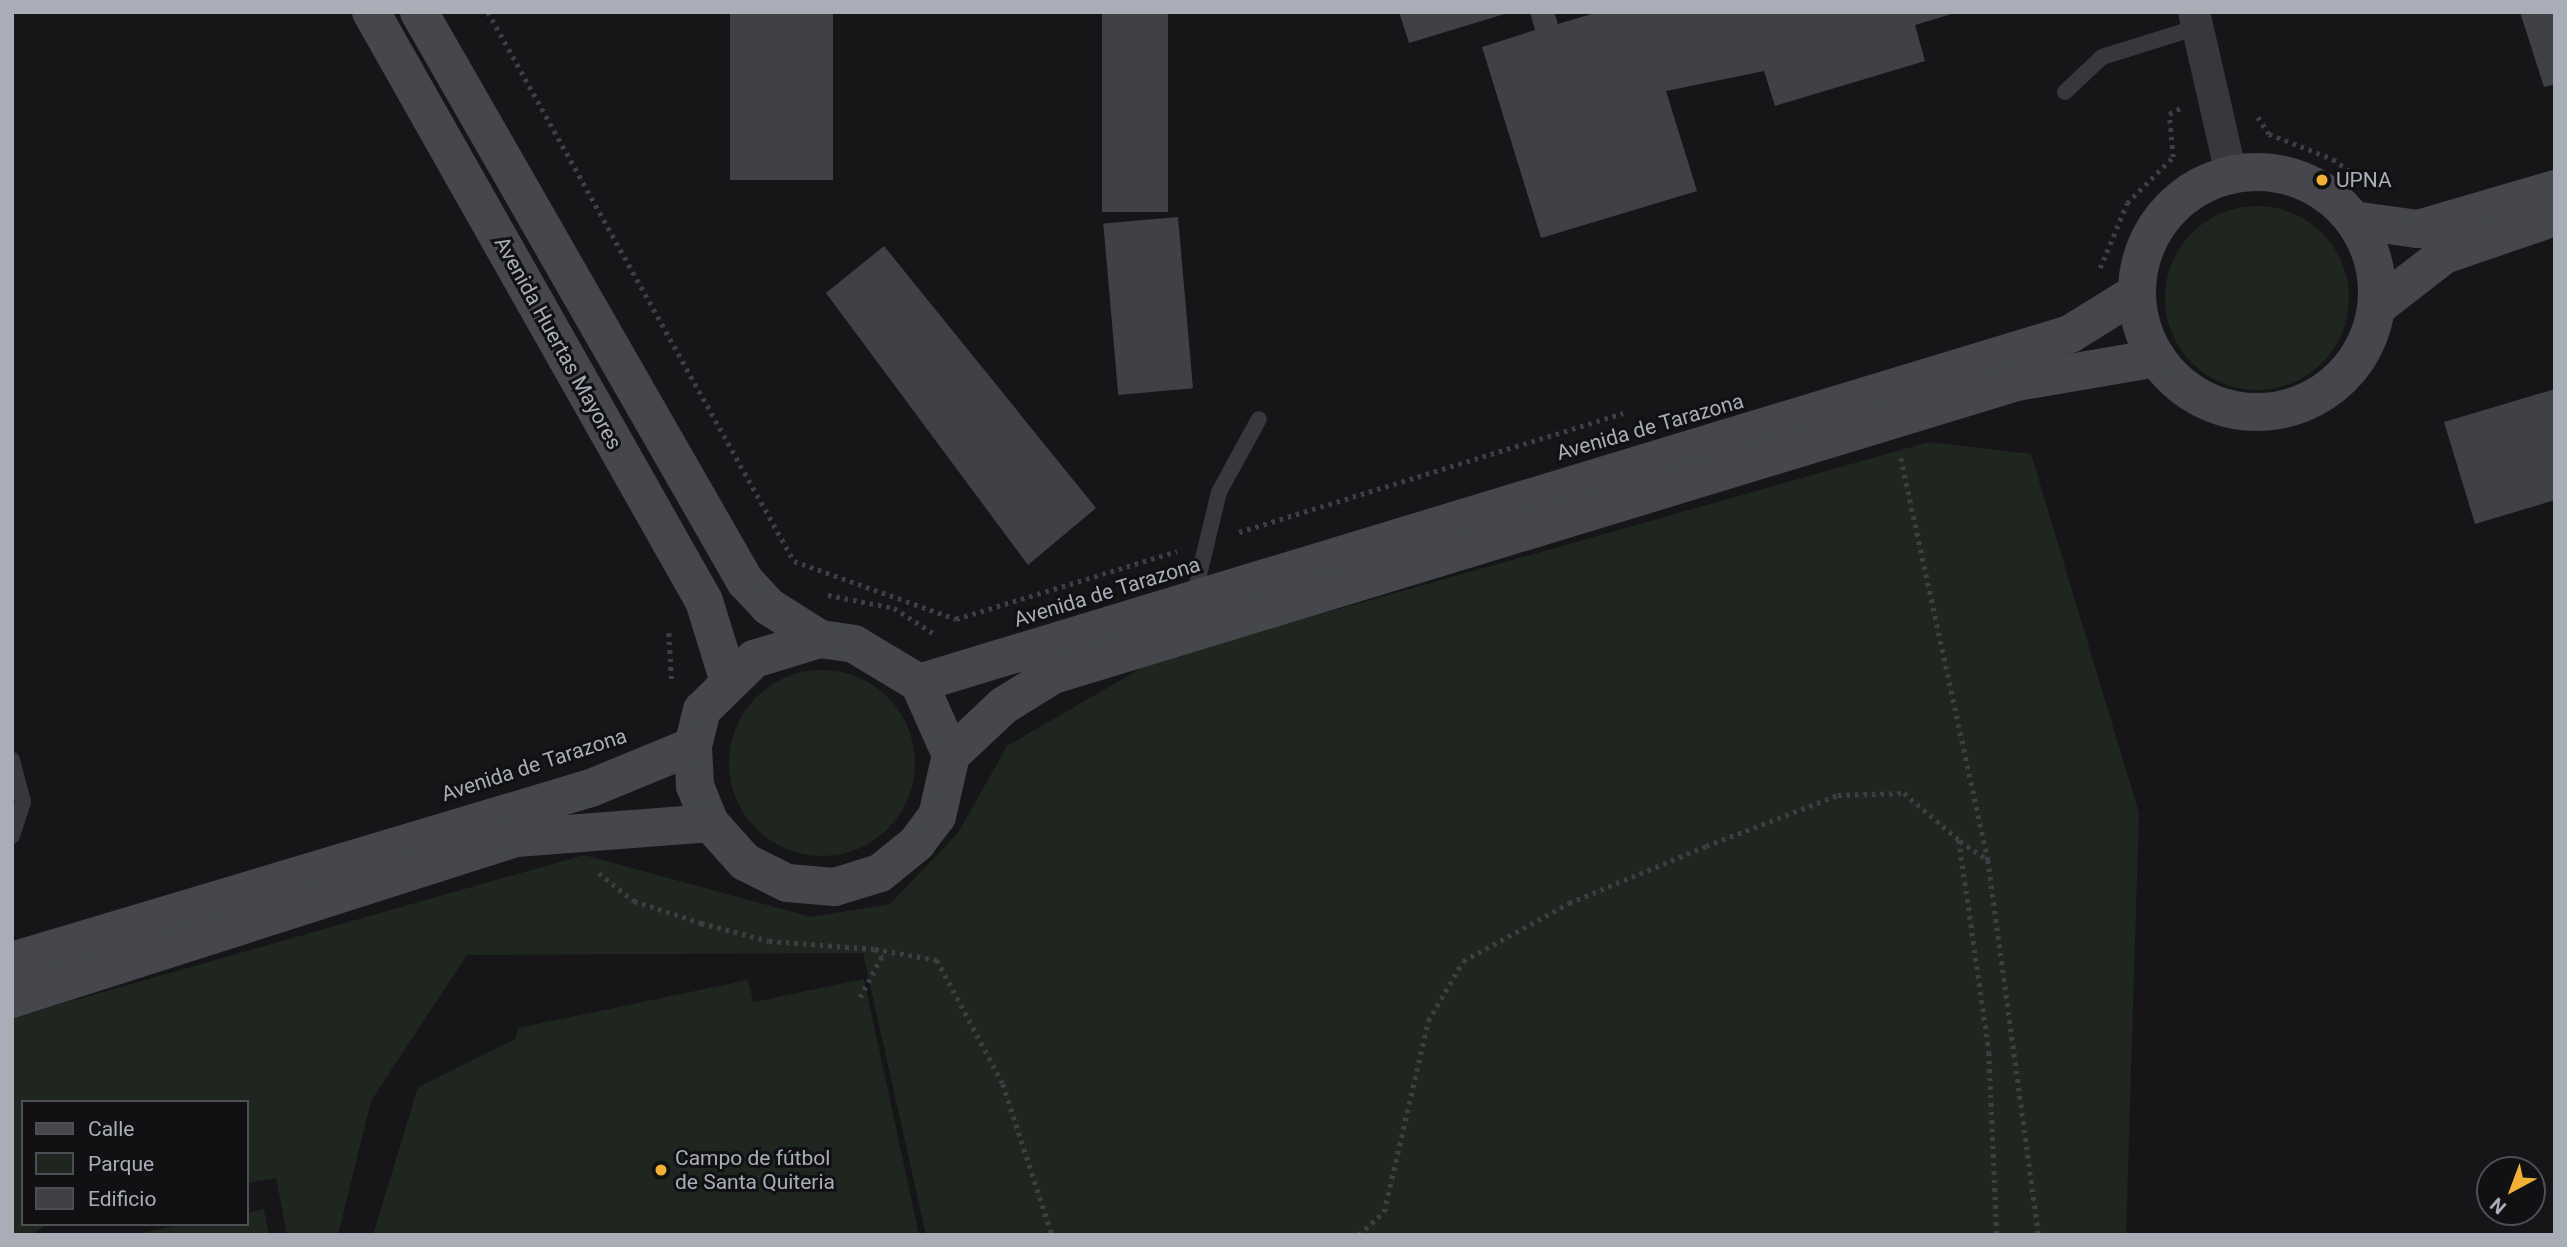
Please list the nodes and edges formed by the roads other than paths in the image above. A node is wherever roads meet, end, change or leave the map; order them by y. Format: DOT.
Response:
graph roads {
  1 [pos="371,12"];
  2 [pos="419,12"];
  3 [pos="2196,19"];
  4 [pos="2065,92"];
  5 [pos="2231,174"];
  6 [pos="2555,189"];
  7 [pos="2555,217"];
  8 [pos="2353,220"];
  9 [pos="2136,293"];
  10 [pos="2377,307"];
  11 [pos="2157,358"];
  12 [pos="1259,419"];
  13 [pos="1193,602"];
  14 [pos="820,639"];
  15 [pos="729,682"];
  16 [pos="919,683"];
  17 [pos="693,746"];
  18 [pos="951,755"];
  19 [pos="12,760"];
  20 [pos="15,781"];
  21 [pos="710,823"];
  22 [pos="12,836"];
  23 [pos="12,961"];
  24 [pos="12,999"];
  1 -- 15 [label="main road, Avenida Huertas Mayores"];
  2 -- 14 [label="main road, Avenida Huertas Mayores"];
  3 -- 4 [label="lane"];
  3 -- 5 [label="street"];
  5 -- 8 [label="main road"];
  5 -- 9 [label="main road"];
  6 -- 8 [label="main road"];
  7 -- 10 [label="main road"];
  8 -- 10 [label="main road"];
  9 -- 11 [label="main road"];
  9 -- 13 [label="main road, Avenida de Tarazona"];
  10 -- 11 [label="main road"];
  11 -- 18 [label="main road"];
  12 -- 13 [label="lane"];
  13 -- 16 [label="main road, Avenida de Tarazona"];
  14 -- 15 [label="main road"];
  14 -- 16 [label="main road"];
  15 -- 17 [label="main road"];
  16 -- 18 [label="main road"];
  17 -- 21 [label="main road"];
  17 -- 23 [label="main road, Avenida de Tarazona"];
  18 -- 21 [label="main road"];
  19 -- 20 [label="lane"];
  20 -- 22 [label="lane"];
  21 -- 24 [label="main road"];
}
